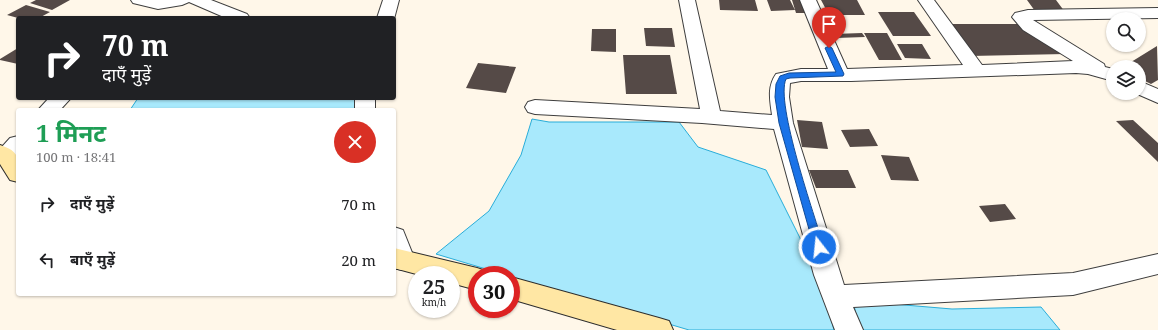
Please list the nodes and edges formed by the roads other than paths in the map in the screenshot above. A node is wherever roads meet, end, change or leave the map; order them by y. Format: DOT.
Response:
graph roads {
  1 [pos="139,0"];
  2 [pos="182,0"];
  3 [pos="196,0"];
  4 [pos="391,0"];
  5 [pos="688,0"];
  6 [pos="808,0"];
  7 [pos="926,0"];
  8 [pos="158,4"];
  9 [pos="1158,13"];
  10 [pos="147,16"];
  11 [pos="233,16"];
  12 [pos="387,16"];
  13 [pos="977,71"];
  14 [pos="1106,71"];
  15 [pos="1106,72"];
  16 [pos="840,74"];
  17 [pos="1146,91"];
  18 [pos="1158,97"];
  19 [pos="59,100"];
  20 [pos="535,106"];
  21 [pos="50,108"];
  22 [pos="711,116"];
  23 [pos="784,123"];
  24 [pos="8,151"];
  25 [pos="16,169"];
  26 [pos="396,248"];
  27 [pos="398,259"];
  28 [pos="1158,264"];
  29 [pos="468,277"];
  30 [pos="520,291"];
  31 [pos="836,297"];
  32 [pos="659,330"];
  33 [pos="849,330"];
  1 -- 8 [label="street"];
  2 -- 8 [label="street"];
  3 -- 11 [label="street"];
  4 -- 12 [label="street"];
  5 -- 22 [label="street"];
  6 -- 16 [label="street"];
  7 -- 13 [label="street"];
  8 -- 10 [label="street"];
  9 -- 14 [label="street"];
  13 -- 15 [label="street"];
  13 -- 16 [label="street"];
  16 -- 23 [label="street"];
  17 -- 18 [label="street"];
  19 -- 21 [label="street"];
  20 -- 22 [label="street"];
  22 -- 23 [label="street"];
  23 -- 31 [label="street"];
  24 -- 25 [label="street"];
  26 -- 27 [label="street"];
  27 -- 29 [label="street"];
  28 -- 31 [label="street"];
  30 -- 32 [label="street"];
  31 -- 33 [label="street"];
}
